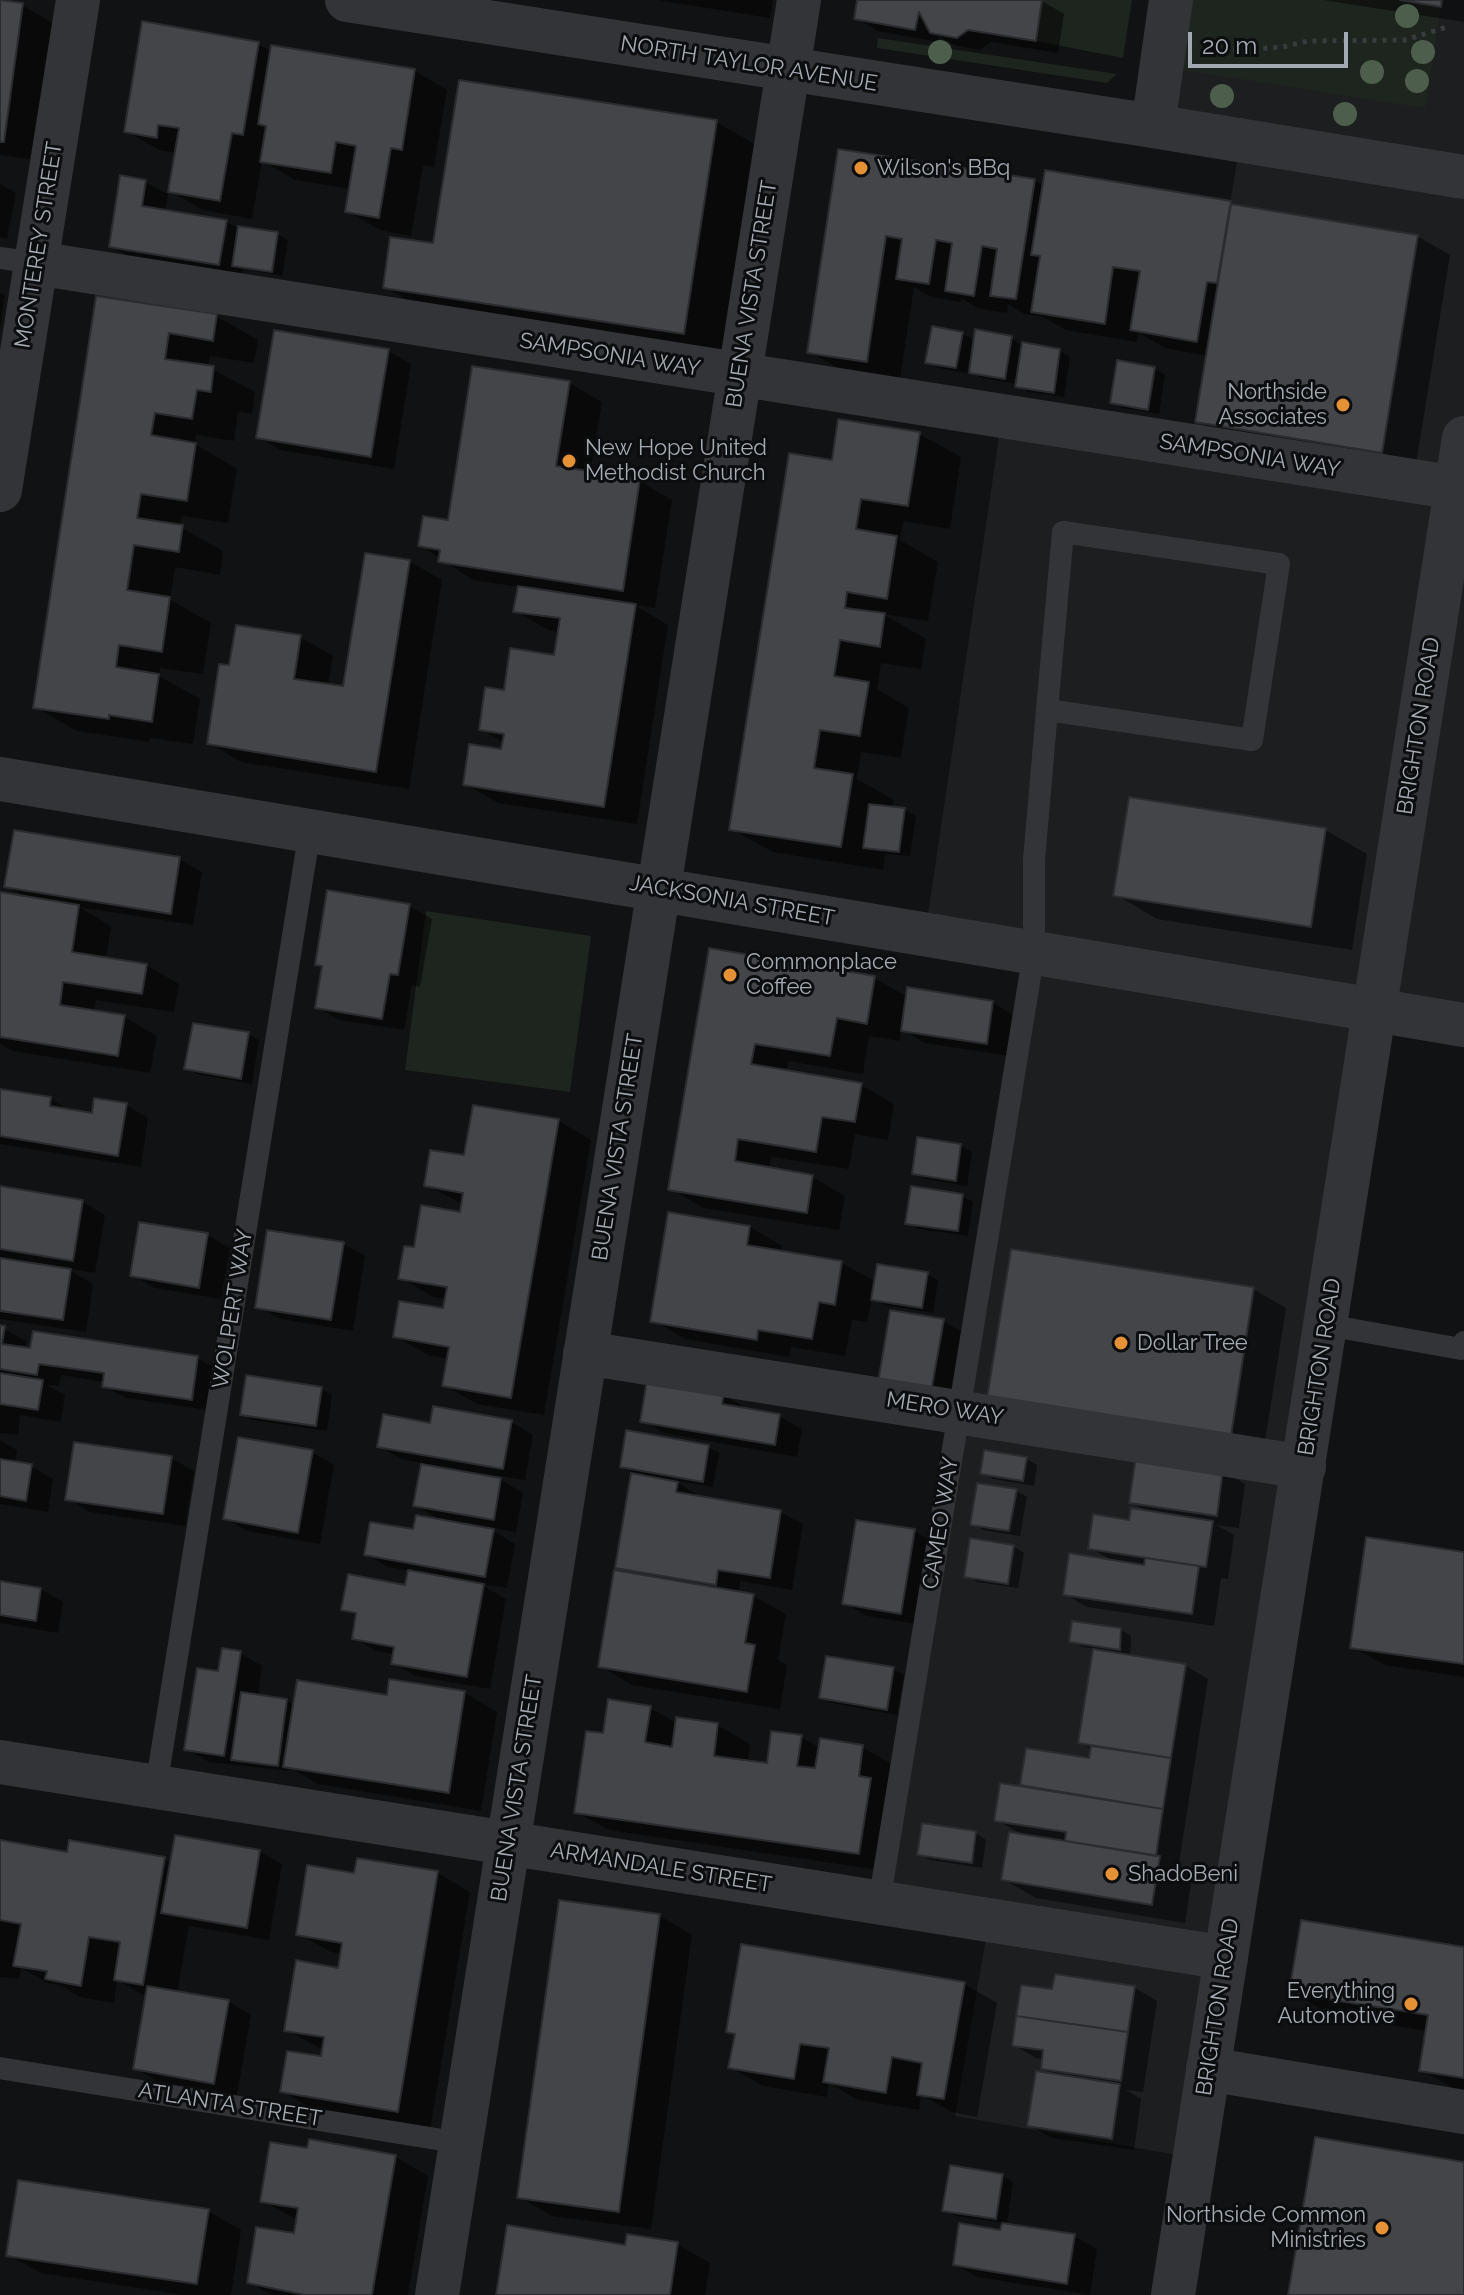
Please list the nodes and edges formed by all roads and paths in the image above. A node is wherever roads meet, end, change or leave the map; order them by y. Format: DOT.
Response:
graph roads {
  1 [pos="78,0"];
  2 [pos="347,0"];
  3 [pos="799,0"];
  4 [pos="1171,0"];
  5 [pos="443,8"];
  6 [pos="1450,26"];
  7 [pos="1208,57"];
  8 [pos="787,71"];
  9 [pos="1153,126"];
  10 [pos="1464,177"];
  11 [pos="18,260"];
  12 [pos="739,375"];
  13 [pos="1464,438"];
  14 [pos="1457,488"];
  15 [pos="0,490"];
  16 [pos="1457,534"];
  17 [pos="1047,710"];
  18 [pos="0,779"];
  19 [pos="310,830"];
  20 [pos="658,888"];
  21 [pos="1034,952"];
  22 [pos="1373,1009"];
  23 [pos="1464,1025"];
  24 [pos="1327,1325"];
  25 [pos="1463,1351"];
  26 [pos="585,1353"];
  27 [pos="960,1411"];
  28 [pos="1304,1467"];
  29 [pos="0,1762"];
  30 [pos="156,1787"];
  31 [pos="508,1844"];
  32 [pos="879,1903"];
  33 [pos="1226,1958"];
  34 [pos="0,2068"];
  35 [pos="1208,2069"];
  36 [pos="1464,2112"];
  37 [pos="461,2143"];
  38 [pos="437,2295"];
  39 [pos="1173,2295"];
  1 -- 11 [label="street, MONTEREY STREET"];
  2 -- 5 [label="street, NORTH TAYLOR AVENUE"];
  3 -- 8 [label="street, BUENA VISTA STREET"];
  4 -- 9 [label="street"];
  5 -- 8 [label="street, NORTH TAYLOR AVENUE"];
  6 -- 7 [label="path"];
  8 -- 9 [label="street, NORTH TAYLOR AVENUE"];
  8 -- 12 [label="street, BUENA VISTA STREET"];
  9 -- 10 [label="street, NORTH TAYLOR AVENUE"];
  11 -- 12 [label="street, SAMPSONIA WAY"];
  11 -- 15 [label="street, MONTEREY STREET"];
  12 -- 14 [label="street, SAMPSONIA WAY"];
  12 -- 20 [label="street, BUENA VISTA STREET"];
  13 -- 14 [label="street, BRIGHTON ROAD"];
  14 -- 16 [label="street, BRIGHTON ROAD"];
  16 -- 22 [label="street, BRIGHTON ROAD"];
  17 -- 17 [label="lane, CAMEO WAY"];
  17 -- 21 [label="lane, CAMEO WAY"];
  18 -- 19 [label="street, JACKSONIA STREET"];
  19 -- 20 [label="street, JACKSONIA STREET"];
  19 -- 30 [label="lane, WOLPERT WAY"];
  20 -- 21 [label="street, JACKSONIA STREET"];
  20 -- 26 [label="street, BUENA VISTA STREET"];
  21 -- 22 [label="street, JACKSONIA STREET"];
  21 -- 27 [label="lane, CAMEO WAY"];
  22 -- 23 [label="street, JACKSONIA STREET"];
  22 -- 24 [label="street, BRIGHTON ROAD"];
  24 -- 25 [label="lane"];
  24 -- 28 [label="street, BRIGHTON ROAD"];
  26 -- 27 [label="street, MERO WAY"];
  26 -- 31 [label="street, BUENA VISTA STREET"];
  27 -- 28 [label="street, MERO WAY"];
  27 -- 32 [label="lane, CAMEO WAY"];
  28 -- 33 [label="street, BRIGHTON ROAD"];
  29 -- 30 [label="street, ARMANDALE STREET"];
  30 -- 31 [label="street, ARMANDALE STREET"];
  31 -- 32 [label="street, ARMANDALE STREET"];
  31 -- 37 [label="street, BUENA VISTA STREET"];
  32 -- 33 [label="street, ARMANDALE STREET"];
  33 -- 35 [label="street, BRIGHTON ROAD"];
  34 -- 37 [label="lane, ATLANTA STREET"];
  35 -- 36 [label="street"];
  35 -- 39 [label="street, BRIGHTON ROAD"];
  37 -- 38 [label="street, BUENA VISTA STREET"];
}
